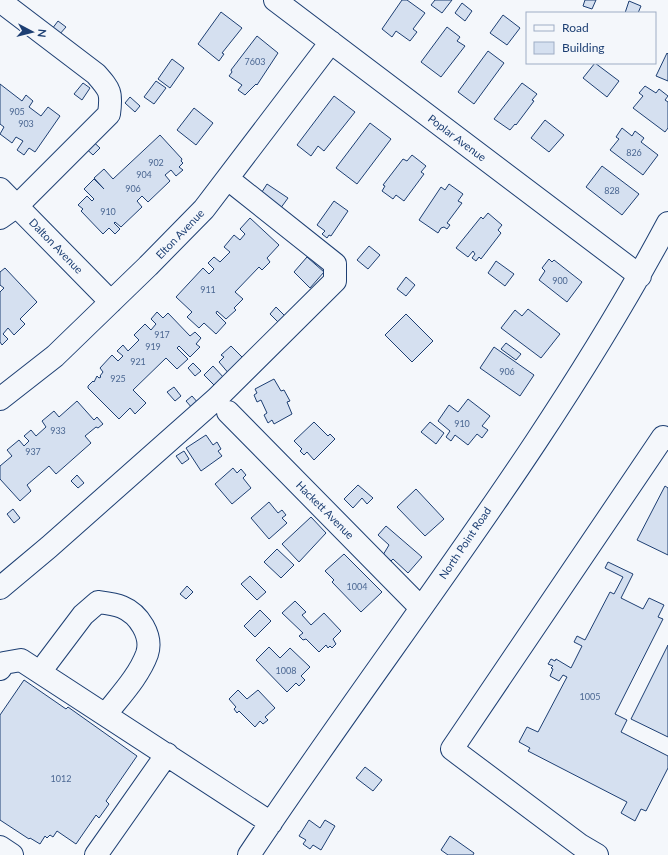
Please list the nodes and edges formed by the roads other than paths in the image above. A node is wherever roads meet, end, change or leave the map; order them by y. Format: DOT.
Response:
graph roads {
  1 [pos="275,0"];
  2 [pos="0,1"];
  3 [pos="331,42"];
  4 [pos="228,179"];
  5 [pos="0,189"];
  6 [pos="8,212"];
  7 [pos="668,223"];
  8 [pos="640,276"];
  9 [pos="111,302"];
  10 [pos="0,399"];
  11 [pos="228,412"];
  12 [pos="668,439"];
  13 [pos="0,588"];
  14 [pos="421,608"];
  15 [pos="0,669"];
  16 [pos="40,672"];
  17 [pos="106,714"];
  18 [pos="167,754"];
  19 [pos="271,823"];
  20 [pos="0,847"];
  21 [pos="12,855"];
  22 [pos="96,855"];
  23 [pos="249,855"];
  24 [pos="597,855"];
  1 -- 3 [label="street, Poplar Avenue"];
  2 -- 6 [label="street"];
  3 -- 4 [label="street, Elton Avenue"];
  3 -- 8 [label="street, Poplar Avenue"];
  4 -- 9 [label="street, Elton Avenue"];
  4 -- 13 [label="street"];
  5 -- 6 [label="street, Dalton Avenue"];
  6 -- 9 [label="street, Dalton Avenue"];
  7 -- 8 [label="street, North Point Road"];
  8 -- 14 [label="street, North Point Road"];
  9 -- 10 [label="street, Elton Avenue"];
  11 -- 14 [label="street, Hackett Avenue"];
  12 -- 24 [label="street"];
  14 -- 19 [label="street, North Point Road"];
  15 -- 16 [label="street"];
  16 -- 17 [label="street"];
  16 -- 17 [label="street"];
  17 -- 18 [label="street"];
  18 -- 19 [label="street"];
  18 -- 22 [label="street"];
  19 -- 23 [label="street, North Point Road"];
  20 -- 21 [label="street"];
}
